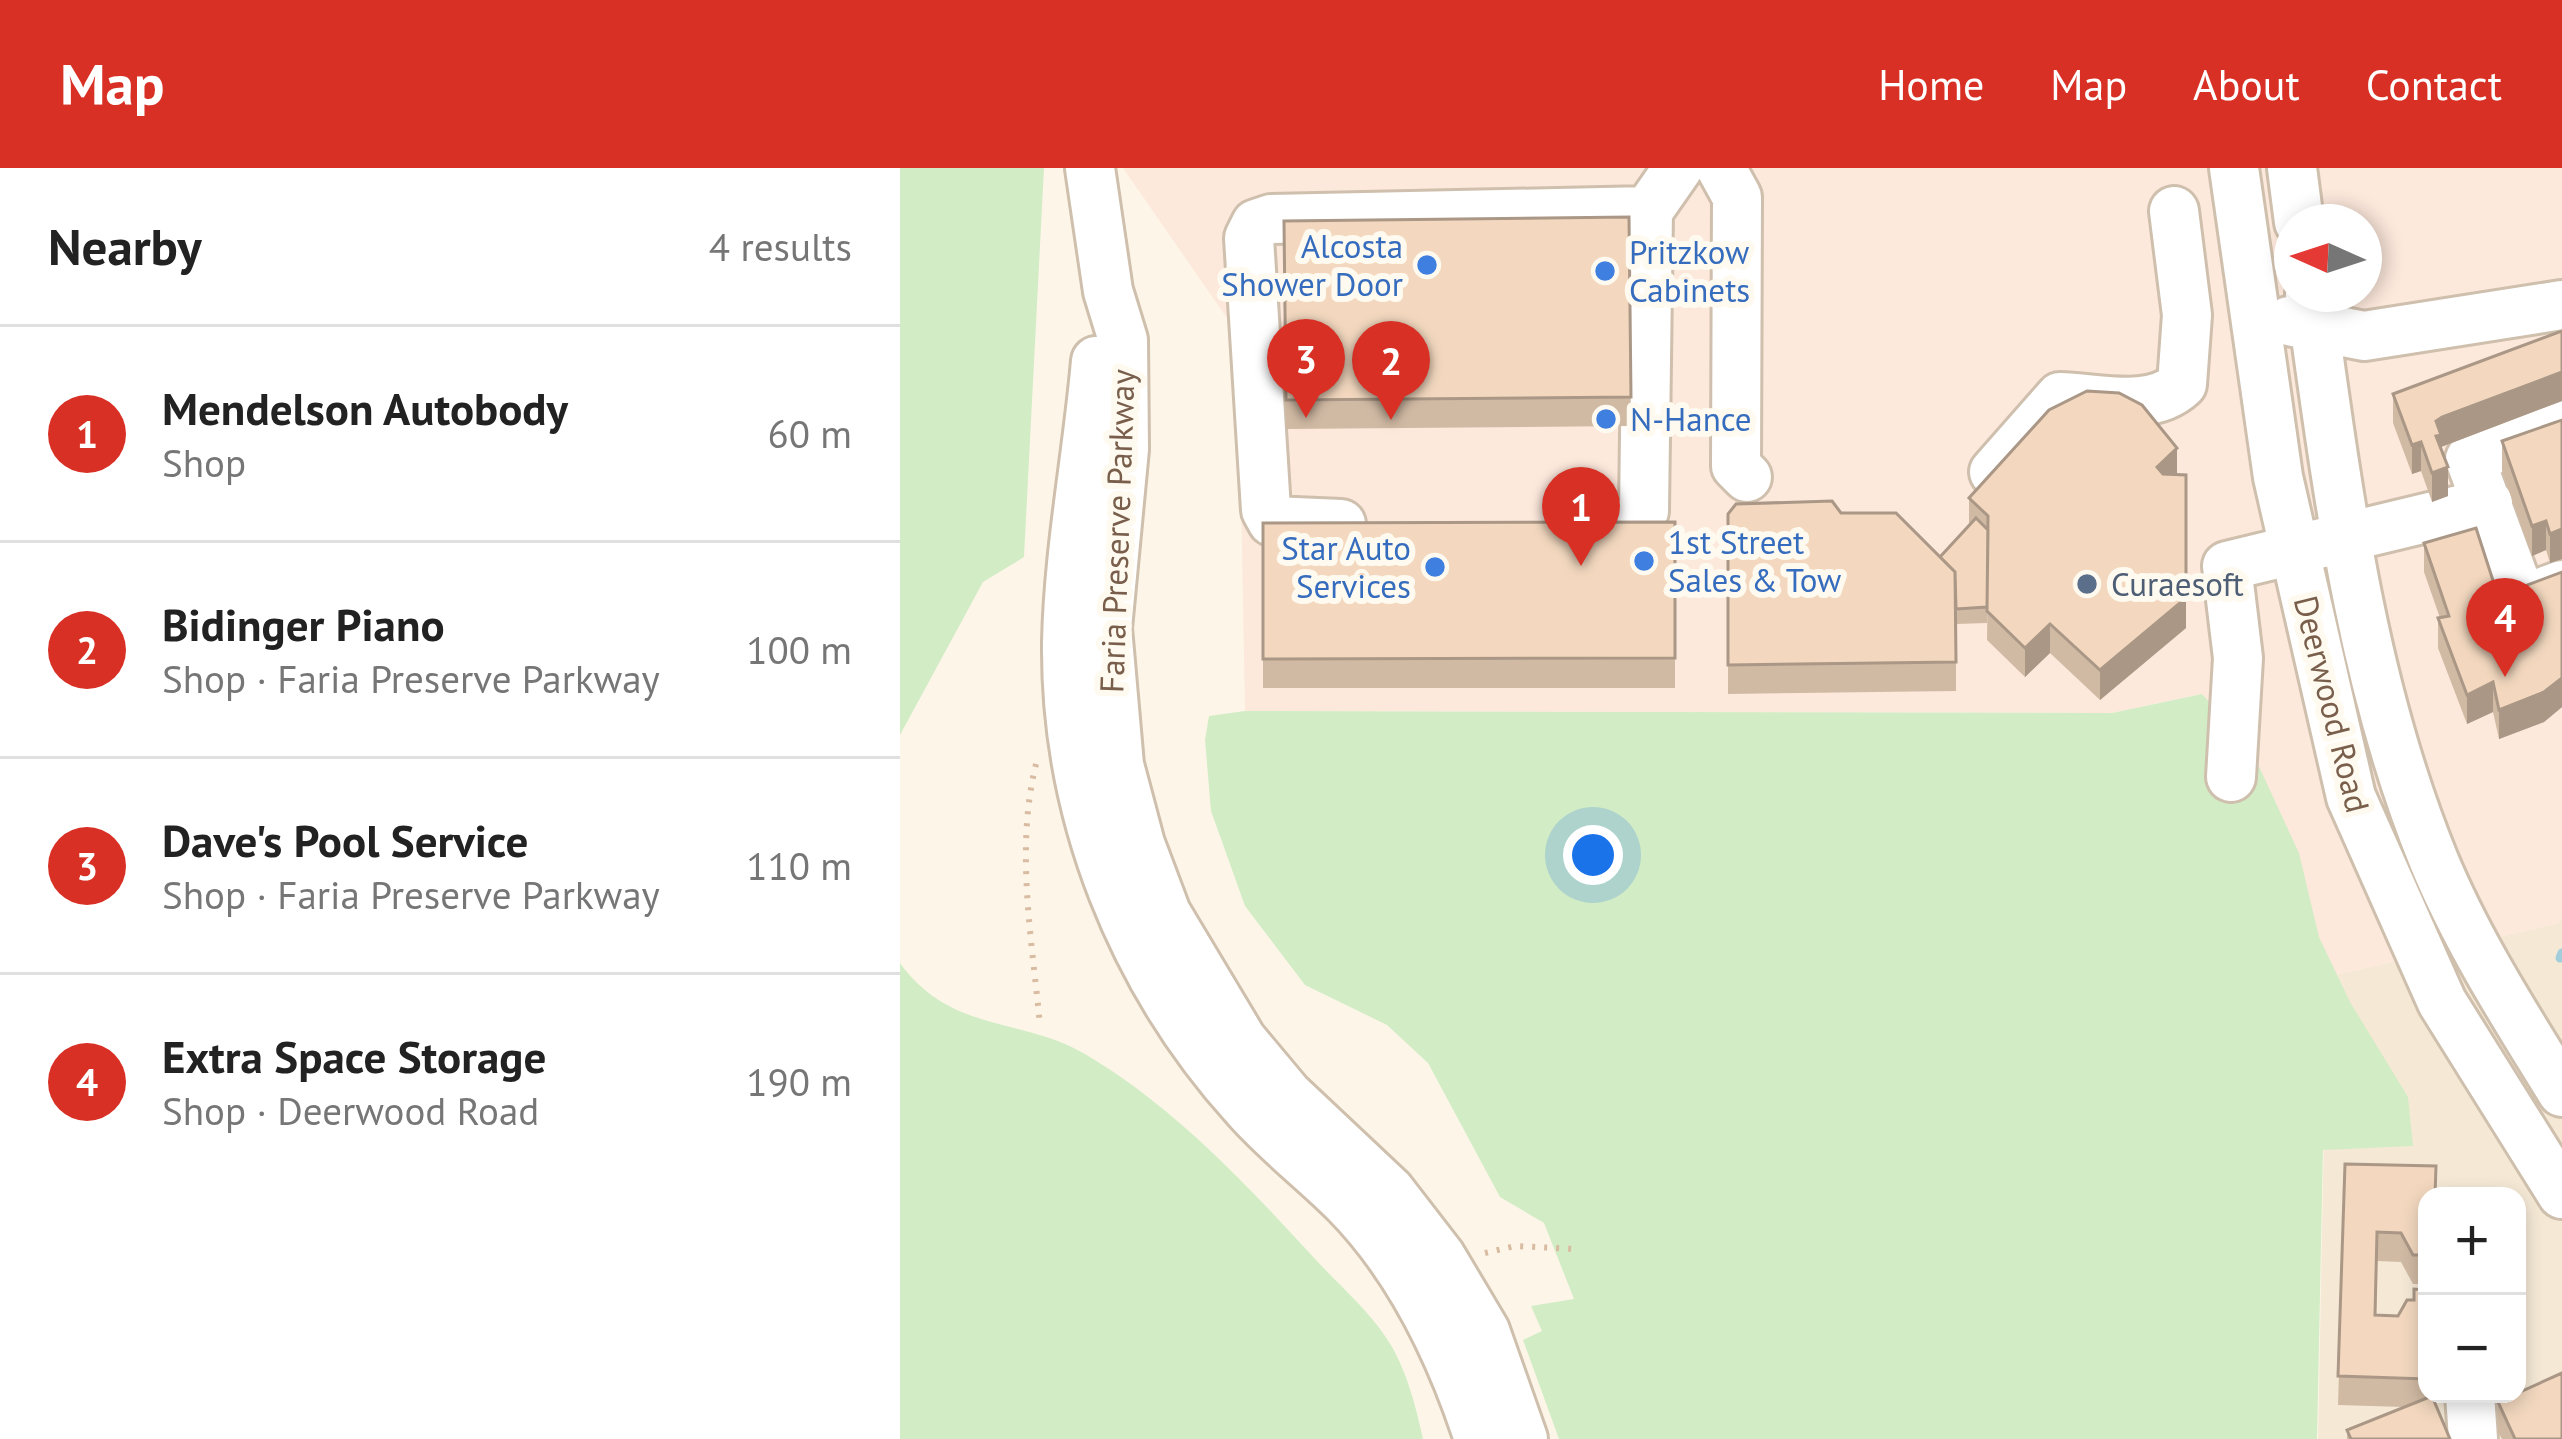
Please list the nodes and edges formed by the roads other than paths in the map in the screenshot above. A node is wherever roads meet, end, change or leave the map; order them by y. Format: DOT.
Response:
graph roads {
  1 [pos="1090,168"];
  2 [pos="1678,168"];
  3 [pos="1721,168"];
  4 [pos="2234,168"];
  5 [pos="2293,168"];
  6 [pos="2297,204"];
  7 [pos="1648,211"];
  8 [pos="2174,211"];
  9 [pos="1108,291"];
  10 [pos="2562,305"];
  11 [pos="2290,312"];
  12 [pos="2312,312"];
  13 [pos="2318,312"];
  14 [pos="2187,315"];
  15 [pos="2252,317"];
  16 [pos="2562,423"];
  17 [pos="1748,477"];
  18 [pos="1982,485"];
  19 [pos="2488,502"];
  20 [pos="1397,524"];
  21 [pos="1534,525"];
  22 [pos="2345,539"];
  23 [pos="2293,546"];
  24 [pos="2562,585"];
  25 [pos="2231,777"];
  26 [pos="2562,1091"];
  27 [pos="2560,1187"];
  28 [pos="2471,1403"];
  29 [pos="1479,1439"];
  30 [pos="1523,1439"];
  31 [pos="2473,1439"];
  1 -- 9 [label="street, Faria Preserve Parkway"];
  2 -- 7 [label="street"];
  3 -- 17 [label="street"];
  4 -- 15 [label="street, Deerwood Road"];
  5 -- 6 [label="street"];
  7 -- 20 [label="street"];
  7 -- 21 [label="street"];
  8 -- 14 [label="street"];
  9 -- 29 [label="street, Faria Preserve Parkway"];
  9 -- 30 [label="street, Faria Preserve Parkway"];
  10 -- 13 [label="street"];
  11 -- 15 [label="street"];
  12 -- 22 [label="street, Deerwood Road"];
  14 -- 15 [label="street"];
  14 -- 18 [label="street"];
  15 -- 23 [label="street, Deerwood Road"];
  16 -- 19 [label="street"];
  19 -- 22 [label="street"];
  19 -- 24 [label="street"];
  22 -- 23 [label="street"];
  22 -- 26 [label="street, Deerwood Road"];
  23 -- 25 [label="street"];
  23 -- 27 [label="street, Deerwood Road"];
  28 -- 31 [label="street"];
}
